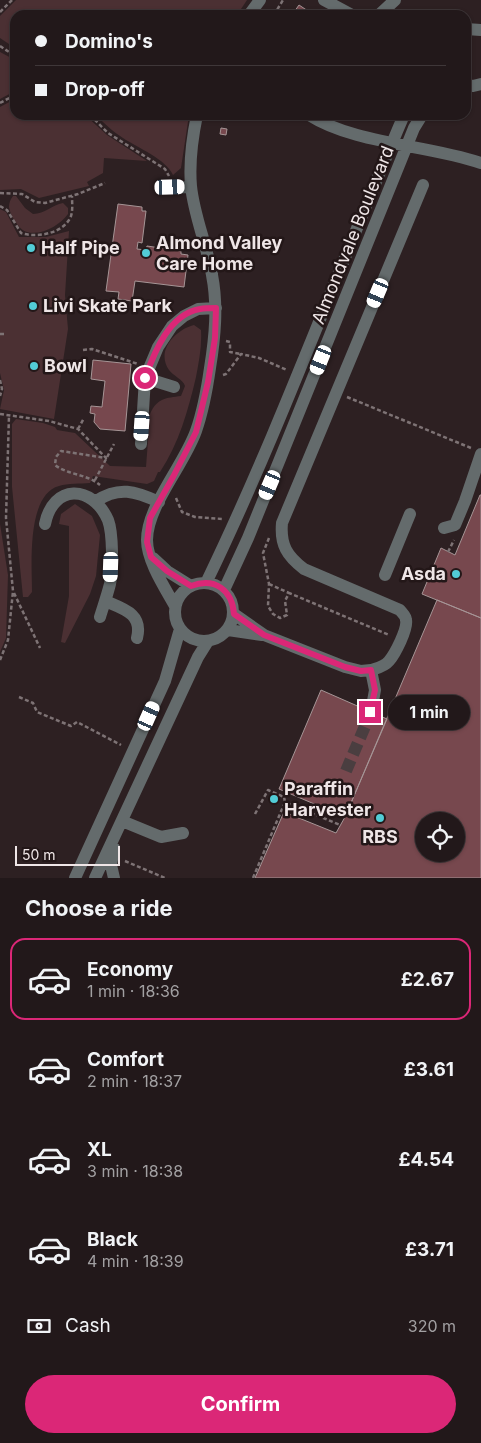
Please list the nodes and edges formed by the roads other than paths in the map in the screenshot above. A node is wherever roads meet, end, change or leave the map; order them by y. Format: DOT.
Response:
graph roads {
  1 [pos="324,0"];
  2 [pos="395,0"];
  3 [pos="346,8"];
  4 [pos="384,10"];
  5 [pos="196,120"];
  6 [pos="320,120"];
  7 [pos="401,120"];
  8 [pos="419,120"];
  9 [pos="481,163"];
  10 [pos="422,185"];
  11 [pos="191,187"];
  12 [pos="166,188"];
  13 [pos="216,308"];
  14 [pos="147,373"];
  15 [pos="174,387"];
  16 [pos="141,444"];
  17 [pos="477,451"];
  18 [pos="96,501"];
  19 [pos="159,502"];
  20 [pos="410,514"];
  21 [pos="45,524"];
  22 [pos="444,528"];
  23 [pos="151,557"];
  24 [pos="385,576"];
  25 [pos="206,582"];
  26 [pos="191,586"];
  27 [pos="224,590"];
  28 [pos="105,601"];
  29 [pos="176,606"];
  30 [pos="234,614"];
  31 [pos="100,618"];
  32 [pos="180,629"];
  33 [pos="228,630"];
  34 [pos="264,635"];
  35 [pos="137,638"];
  36 [pos="208,642"];
  37 [pos="371,670"];
  38 [pos="370,712"];
  39 [pos="122,821"];
  40 [pos="183,834"];
  41 [pos="115,836"];
  42 [pos="75,878"];
  43 [pos="95,878"];
  44 [pos="114,878"];
  1 -- 3 [label="street"];
  2 -- 4 [label="street"];
  5 -- 11 [label="street"];
  6 -- 9 [label="street"];
  7 -- 25 [label="street, Almondvale Boulevard"];
  8 -- 27 [label="street, Almondvale Boulevard"];
  10 -- 37 [label="street"];
  11 -- 12 [label="street"];
  11 -- 13 [label="street"];
  13 -- 14 [label="street"];
  13 -- 19 [label="street"];
  14 -- 15 [label="street"];
  14 -- 16 [label="street"];
  17 -- 22 [label="street"];
  18 -- 19 [label="street"];
  18 -- 21 [label="street"];
  18 -- 28 [label="street"];
  19 -- 23 [label="street"];
  20 -- 24 [label="street"];
  23 -- 26 [label="street"];
  23 -- 29 [label="street"];
  25 -- 26 [label="street"];
  25 -- 27 [label="street"];
  26 -- 29 [label="street"];
  27 -- 30 [label="street"];
  28 -- 31 [label="street"];
  28 -- 35 [label="street"];
  29 -- 32 [label="street"];
  30 -- 33 [label="street"];
  30 -- 34 [label="street"];
  32 -- 36 [label="street"];
  32 -- 42 [label="street"];
  33 -- 34 [label="street"];
  33 -- 36 [label="street"];
  34 -- 37 [label="street"];
  36 -- 39 [label="street"];
  37 -- 38 [label="street"];
  39 -- 40 [label="street"];
  39 -- 41 [label="street"];
  41 -- 43 [label="street"];
  41 -- 44 [label="street"];
}
